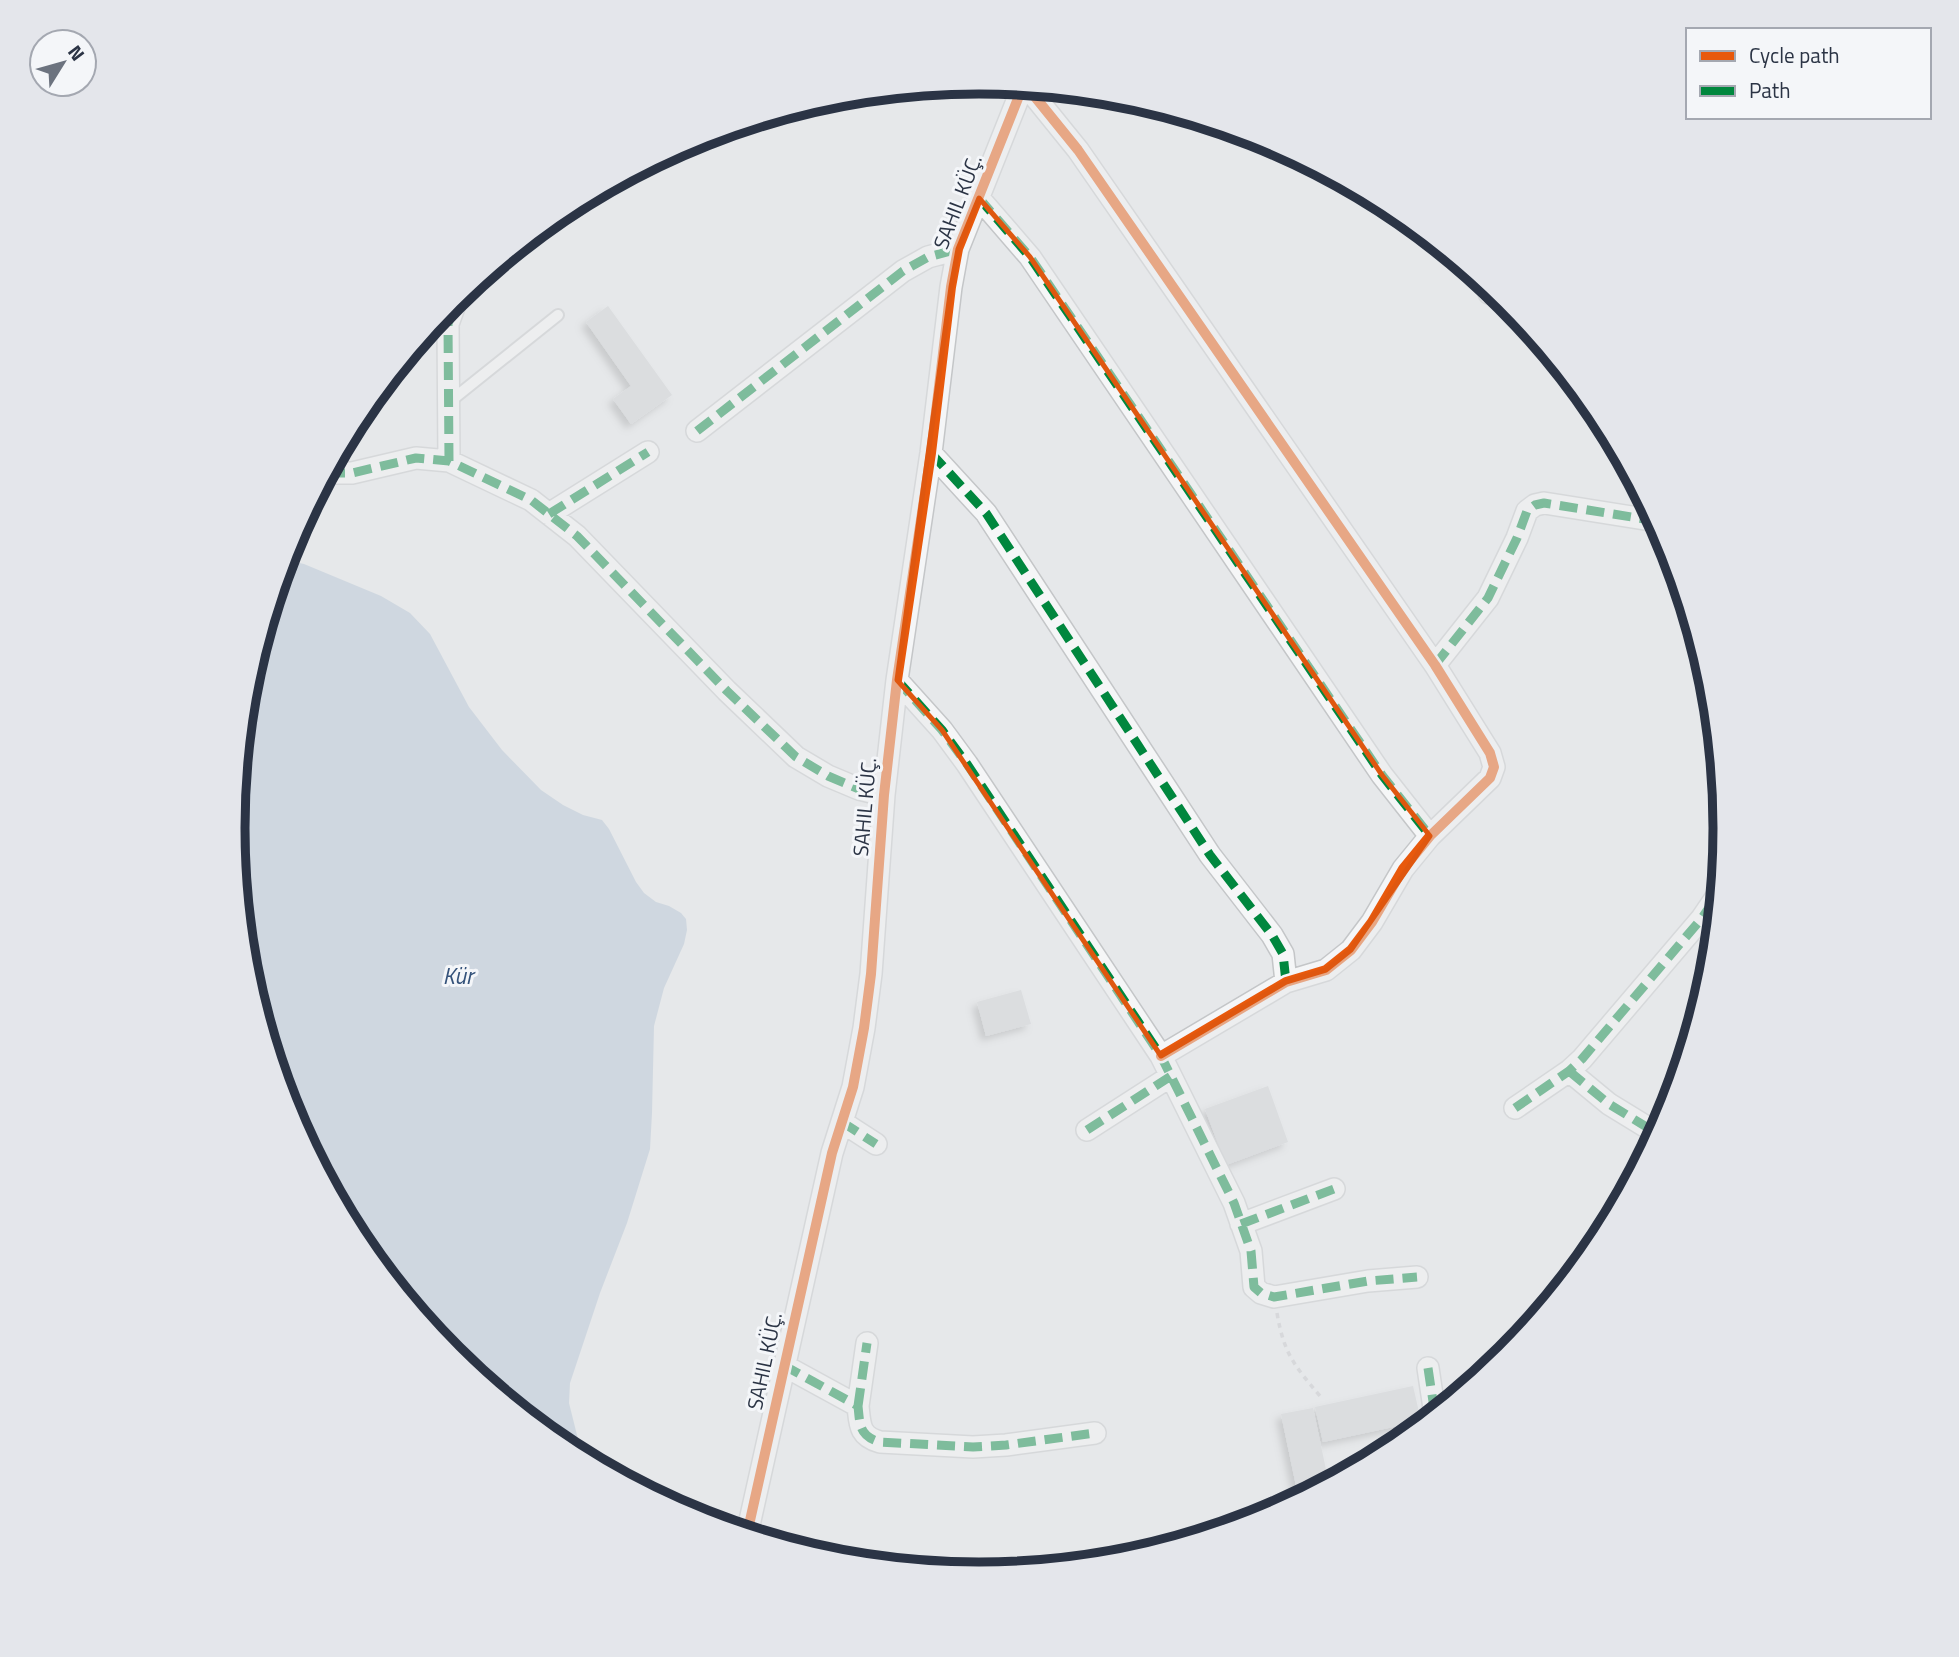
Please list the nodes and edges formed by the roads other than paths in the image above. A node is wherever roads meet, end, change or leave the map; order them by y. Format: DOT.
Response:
graph roads {
  1 [pos="1021,96"];
  2 [pos="1033,97"];
  3 [pos="979,198"];
  4 [pos="958,249"];
  5 [pos="558,315"];
  6 [pos="449,321"];
  7 [pos="449,403"];
  8 [pos="697,432"];
  9 [pos="648,452"];
  10 [pos="931,453"];
  11 [pos="449,461"];
  12 [pos="338,473"];
  13 [pos="549,514"];
  14 [pos="1645,519"];
  15 [pos="1435,665"];
  16 [pos="897,680"];
  17 [pos="884,795"];
  18 [pos="1430,836"];
  19 [pos="1709,907"];
  20 [pos="1286,982"];
  21 [pos="1161,1056"];
  22 [pos="1569,1071"];
  23 [pos="1171,1076"];
  24 [pos="1516,1108"];
  25 [pos="842,1122"];
  26 [pos="1649,1129"];
  27 [pos="1087,1130"];
  28 [pos="876,1144"];
  29 [pos="1334,1189"];
  30 [pos="1241,1224"];
  31 [pos="1417,1277"];
  32 [pos="867,1343"];
  33 [pos="783,1365"];
  34 [pos="1428,1368"];
  35 [pos="1433,1405"];
  36 [pos="858,1406"];
  37 [pos="1095,1433"];
  38 [pos="749,1525"];
  1 -- 3 [label="street, SAHIL KÜÇ."];
  2 -- 15 [label="street"];
  3 -- 4 [label="street, SAHIL KÜÇ."];
  3 -- 18 [label="street"];
  4 -- 8 [label="street"];
  4 -- 10 [label="street, SAHIL KÜÇ."];
  5 -- 7 [label="lane"];
  6 -- 7 [label="street"];
  7 -- 11 [label="street"];
  9 -- 13 [label="street"];
  10 -- 16 [label="street, SAHIL KÜÇ."];
  10 -- 20 [label="street"];
  11 -- 12 [label="street"];
  11 -- 13 [label="street"];
  13 -- 17 [label="street"];
  14 -- 15 [label="street"];
  15 -- 18 [label="street"];
  16 -- 17 [label="street, SAHIL KÜÇ."];
  16 -- 21 [label="street"];
  17 -- 25 [label="street, SAHIL KÜÇ."];
  18 -- 20 [label="street"];
  19 -- 22 [label="street"];
  20 -- 21 [label="street"];
  21 -- 23 [label="street"];
  22 -- 24 [label="street"];
  22 -- 26 [label="street"];
  23 -- 27 [label="street"];
  23 -- 30 [label="street"];
  25 -- 28 [label="street"];
  25 -- 33 [label="street, SAHIL KÜÇ."];
  29 -- 30 [label="street"];
  30 -- 31 [label="street"];
  32 -- 36 [label="street"];
  33 -- 36 [label="street"];
  33 -- 38 [label="street, SAHIL KÜÇ."];
  34 -- 35 [label="street"];
  36 -- 37 [label="street"];
}
